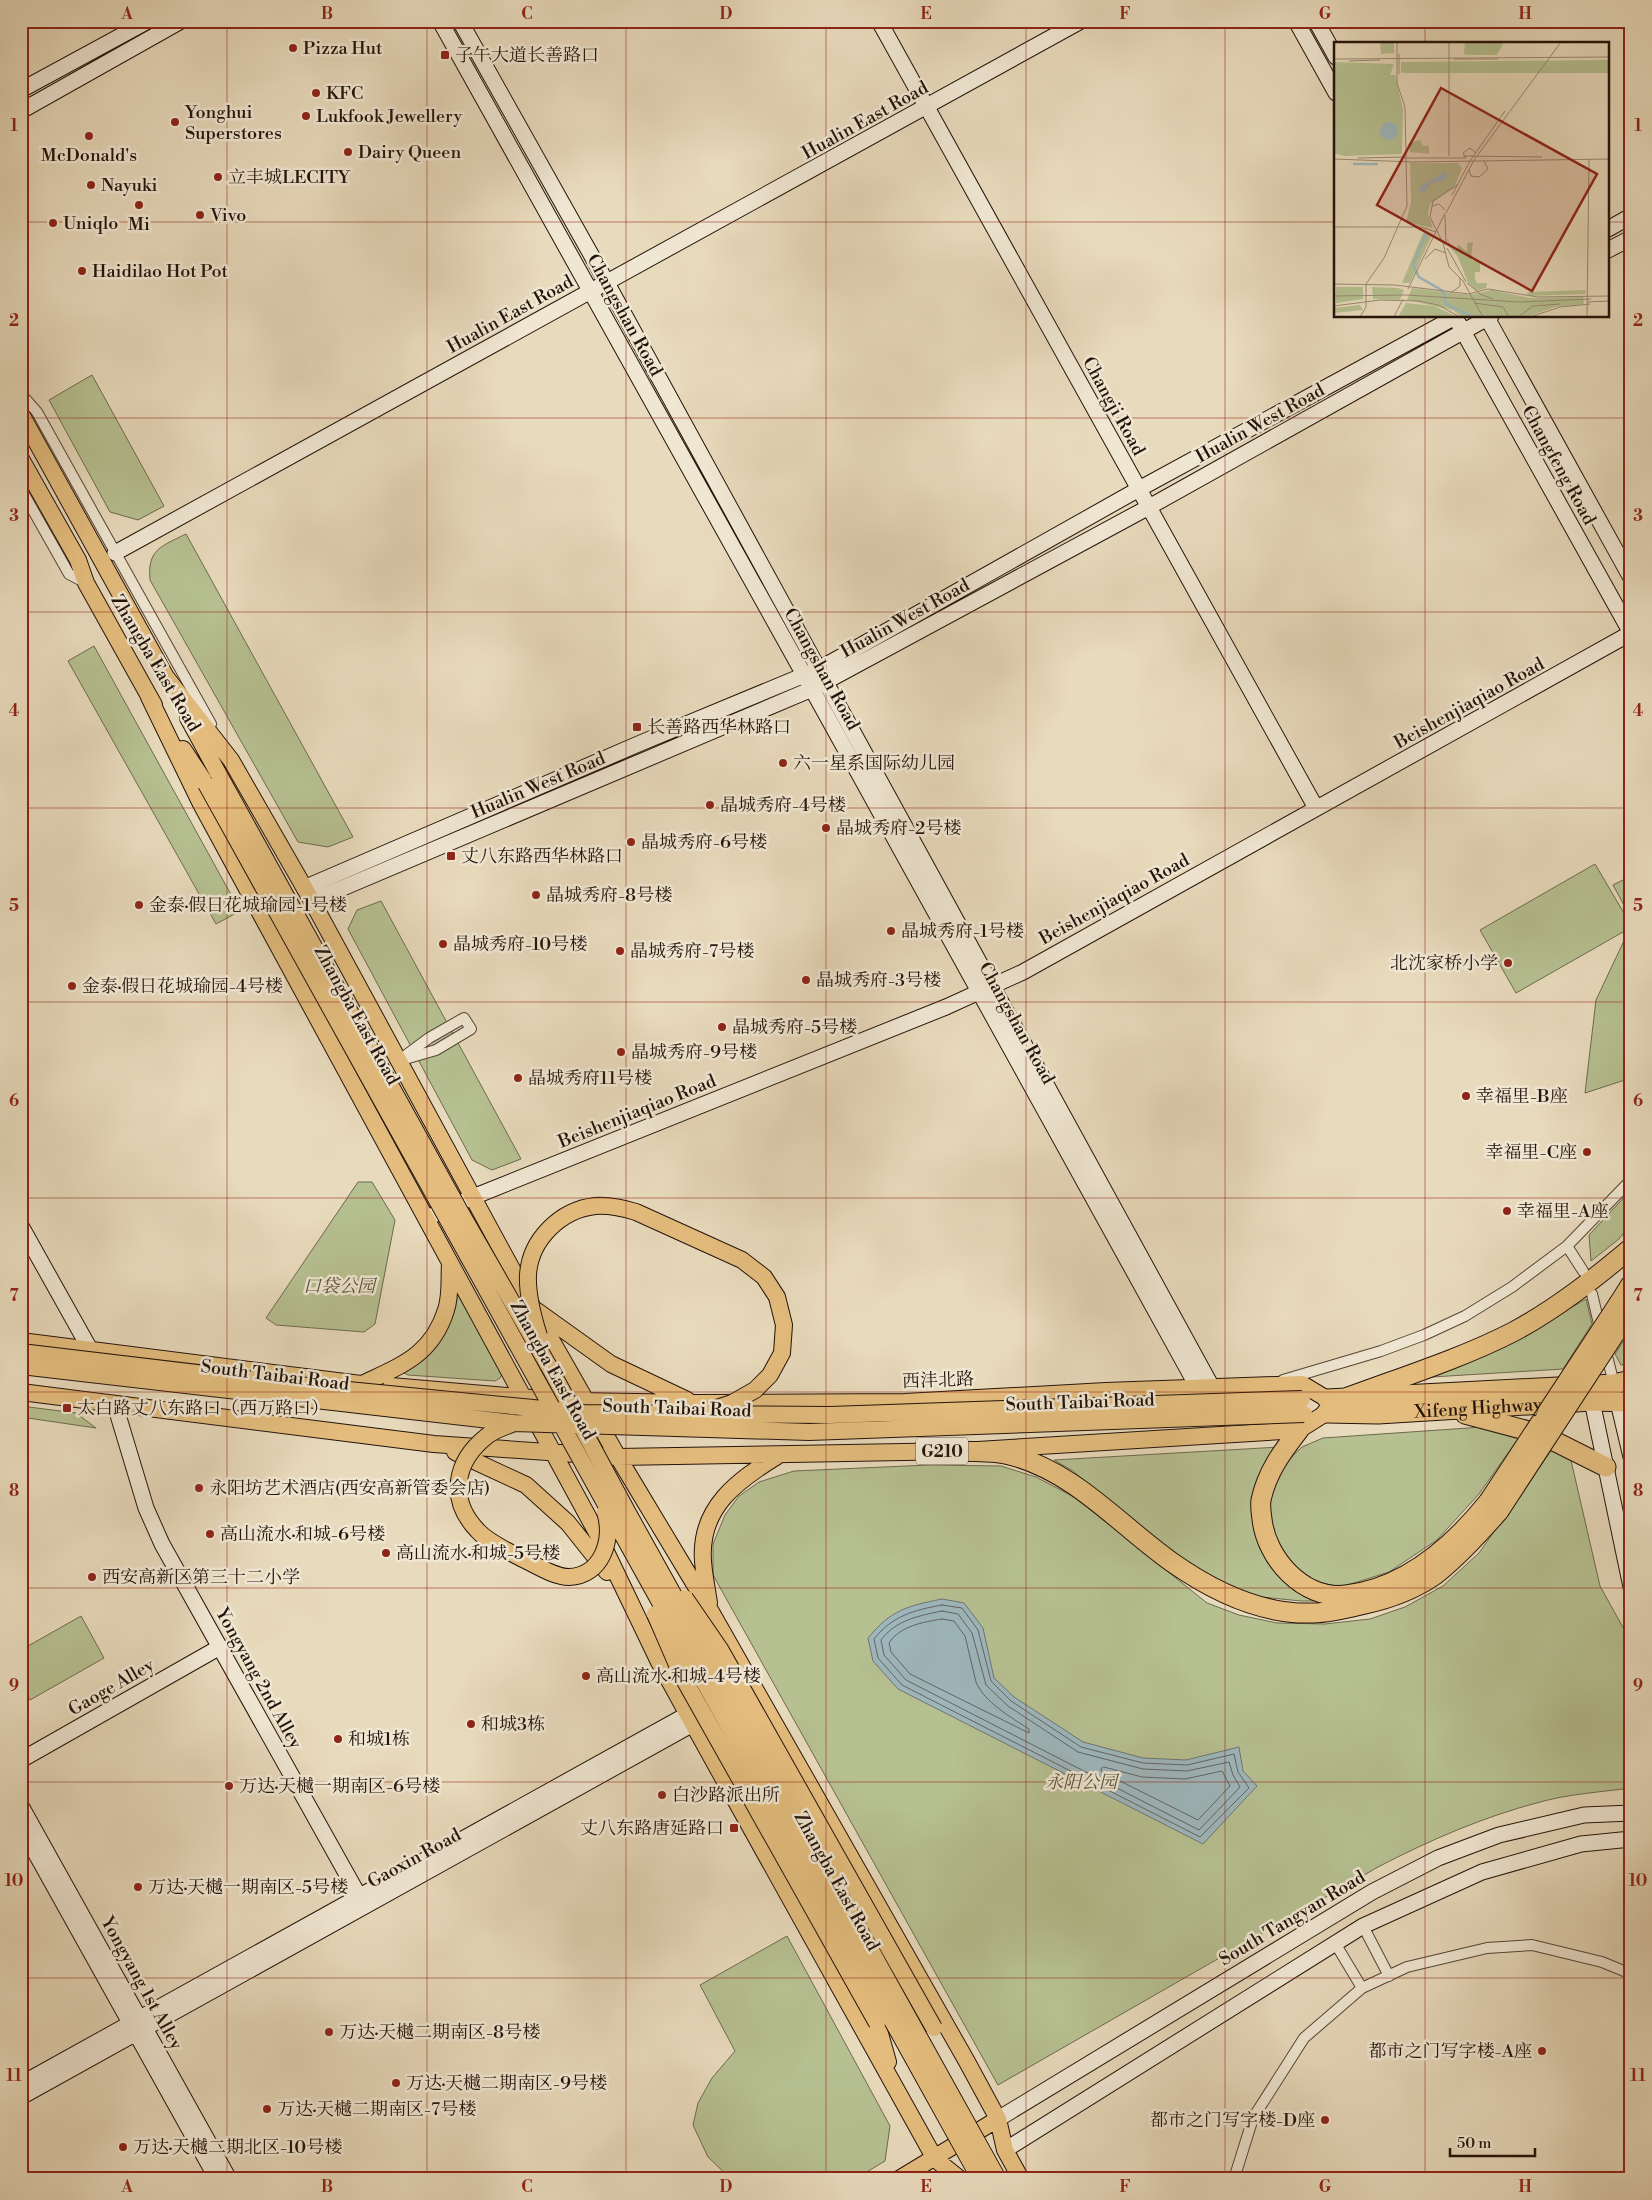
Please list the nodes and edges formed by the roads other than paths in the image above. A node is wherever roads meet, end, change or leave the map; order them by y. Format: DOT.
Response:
graph roads {
  1 [pos="148,21"];
  2 [pos="181,21"];
  3 [pos="440,21"];
  4 [pos="460,21"];
  5 [pos="879,21"];
  6 [pos="1081,21"];
  7 [pos="1296,21"];
  8 [pos="1316,21"];
  9 [pos="1334,53"];
  10 [pos="1334,89"];
  11 [pos="21,90"];
  12 [pos="927,107"];
  13 [pos="21,110"];
  14 [pos="1631,216"];
  15 [pos="1610,228"];
  16 [pos="1631,238"];
  17 [pos="1610,249"];
  18 [pos="607,283"];
  19 [pos="591,292"];
  20 [pos="1454,318"];
  21 [pos="1457,318"];
  22 [pos="1486,318"];
  23 [pos="1489,318"];
  24 [pos="1464,331"];
  25 [pos="21,394"];
  26 [pos="21,414"];
  27 [pos="21,459"];
  28 [pos="21,488"];
  29 [pos="1139,489"];
  30 [pos="1149,507"];
  31 [pos="96,549"];
  32 [pos="115,553"];
  33 [pos="78,560"];
  34 [pos="1631,578"];
  35 [pos="86,584"];
  36 [pos="1631,633"];
  37 [pos="803,674"];
  38 [pos="822,676"];
  39 [pos="166,677"];
  40 [pos="812,689"];
  41 [pos="149,697"];
  42 [pos="231,760"];
  43 [pos="212,779"];
  44 [pos="1316,808"];
  45 [pos="308,895"];
  46 [pos="993,987"];
  47 [pos="979,994"];
  48 [pos="398,1061"];
  49 [pos="1631,1180"];
  50 [pos="473,1197"];
  51 [pos="427,1218"];
  52 [pos="21,1226"];
  53 [pos="1567,1246"];
  54 [pos="1631,1248"];
  55 [pos="450,1263"];
  56 [pos="1583,1271"];
  57 [pos="1631,1284"];
  58 [pos="1592,1294"];
  59 [pos="532,1306"];
  60 [pos="1625,1306"];
  61 [pos="21,1341"];
  62 [pos="91,1351"];
  63 [pos="21,1352"];
  64 [pos="21,1366"];
  65 [pos="551,1370"];
  66 [pos="1623,1382"];
  67 [pos="362,1384"];
  68 [pos="1264,1386"];
  69 [pos="1205,1388"];
  70 [pos="21,1392"];
  71 [pos="523,1398"];
  72 [pos="1346,1398"];
  73 [pos="586,1401"];
  74 [pos="1592,1401"];
  75 [pos="1624,1402"];
  76 [pos="115,1405"];
  77 [pos="1326,1406"];
  78 [pos="696,1409"];
  79 [pos="1450,1410"];
  80 [pos="1302,1415"];
  81 [pos="514,1423"];
  82 [pos="434,1444"];
  83 [pos="961,1451"];
  84 [pos="553,1453"];
  85 [pos="780,1454"];
  86 [pos="1631,1457"];
  87 [pos="618,1458"];
  88 [pos="1606,1467"];
  89 [pos="598,1491"];
  90 [pos="1494,1506"];
  91 [pos="628,1513"];
  92 [pos="618,1528"];
  93 [pos="1627,1549"];
  94 [pos="1631,1587"];
  95 [pos="631,1604"];
  96 [pos="710,1610"];
  97 [pos="220,1647"];
  98 [pos="690,1719"];
  99 [pos="21,1760"];
  100 [pos="21,1806"];
  101 [pos="1631,1813"];
  102 [pos="21,1827"];
  103 [pos="1631,1839"];
  104 [pos="362,1902"];
  105 [pos="1363,1926"];
  106 [pos="1335,1943"];
  107 [pos="1631,1974"];
  108 [pos="1388,1976"];
  109 [pos="1362,1988"];
  110 [pos="138,2026"];
  111 [pos="966,2060"];
  112 [pos="21,2084"];
  113 [pos="896,2087"];
  114 [pos="21,2097"];
  115 [pos="998,2119"];
  116 [pos="1005,2150"];
  117 [pos="935,2159"];
  118 [pos="959,2178"];
  119 [pos="217,2179"];
  120 [pos="229,2179"];
  121 [pos="900,2179"];
  122 [pos="980,2179"];
  123 [pos="998,2179"];
  124 [pos="1021,2179"];
  125 [pos="1234,2179"];
  1 -- 11 [label="street"];
  2 -- 13 [label="street"];
  3 -- 19 [label="street, Changshan Road"];
  4 -- 18 [label="street, Changshan Road"];
  5 -- 12 [label="street, Changji Road"];
  6 -- 12 [label="street, Hualin East Road"];
  7 -- 10 [label="street"];
  8 -- 9 [label="street"];
  12 -- 18 [label="street, Hualin East Road"];
  12 -- 29 [label="street, Changji Road"];
  14 -- 15 [label="street"];
  16 -- 17 [label="street"];
  18 -- 19 [label="street, Hualin East Road"];
  18 -- 38 [label="street, Changshan Road"];
  19 -- 32 [label="street, Hualin East Road"];
  19 -- 37 [label="street, Changshan Road"];
  20 -- 29 [label="street, Hualin West Road"];
  21 -- 24 [label="street, Changfeng Road"];
  22 -- 24 [label="street, Hualin West Road"];
  23 -- 34 [label="street, Changfeng Road"];
  24 -- 30 [label="street, Hualin West Road"];
  24 -- 36 [label="street, Changfeng Road"];
  25 -- 32 [label="street, Zhangba East Road"];
  26 -- 31 [label="main road, Zhangba East Road"];
  27 -- 33 [label="main road, Zhangba East Road"];
  28 -- 35 [label="street, Zhangba East Road"];
  29 -- 30 [label="street, Changji Road"];
  29 -- 38 [label="street, Hualin West Road"];
  30 -- 38 [label="street, Hualin West Road"];
  30 -- 44 [label="street, Changji Road"];
  31 -- 33 [label="street"];
  31 -- 39 [label="main road, Zhangba East Road"];
  32 -- 42 [label="street, Zhangba East Road"];
  33 -- 35 [label="main road, Zhangba East Road"];
  35 -- 41 [label="main road, Zhangba East Road"];
  36 -- 44 [label="street, Beishenjiaqiao Road"];
  37 -- 38 [label="street, Hualin West Road"];
  37 -- 40 [label="street, Changshan Road"];
  37 -- 45 [label="street, Hualin West Road"];
  38 -- 40 [label="street, Hualin West Road"];
  38 -- 46 [label="street, Changshan Road"];
  39 -- 42 [label="main road, Zhangba East Road"];
  39 -- 43 [label="main road, Zhangba East Road"];
  40 -- 45 [label="street, Hualin West Road"];
  40 -- 47 [label="street, Changshan Road"];
  41 -- 43 [label="main road, Zhangba East Road"];
  41 -- 51 [label="main road"];
  42 -- 45 [label="main road, Zhangba East Road"];
  43 -- 65 [label="main road, Zhangba East Road, bridge"];
  43 -- 89 [label="main road, Zhangba East Road, bridge"];
  44 -- 46 [label="street, Beishenjiaqiao Road"];
  45 -- 48 [label="main road, Zhangba East Road"];
  46 -- 47 [label="street, Beishenjiaqiao Road"];
  46 -- 69 [label="street, Changshan Road"];
  47 -- 50 [label="street, Beishenjiaqiao Road"];
  47 -- 69 [label="street, Changshan Road"];
  48 -- 48 [label="street"];
  48 -- 50 [label="main road, Zhangba East Road"];
  49 -- 53 [label="street"];
  50 -- 51 [label="street, Beishenjiaqiao Road"];
  50 -- 59 [label="main road, Zhangba East Road"];
  51 -- 55 [label="main road"];
  52 -- 62 [label="street"];
  53 -- 56 [label="street"];
  53 -- 68 [label="street"];
  54 -- 72 [label="highway"];
  55 -- 67 [label="main road"];
  55 -- 71 [label="main road"];
  57 -- 60 [label="highway"];
  58 -- 66 [label="street"];
  59 -- 73 [label="main road, Zhangba East Road"];
  59 -- 78 [label="main road"];
  60 -- 90 [label="highway, bridge"];
  61 -- 62 [label="main road, South Taibai Road"];
  62 -- 67 [label="main road, South Taibai Road"];
  63 -- 78 [label="main road, South Taibai Road, bridge"];
  64 -- 81 [label="main road, South Taibai Road, bridge"];
  65 -- 78 [label="main road, bridge"];
  65 -- 91 [label="main road, Zhangba East Road, bridge"];
  66 -- 72 [label="highway, Xifeng Highway"];
  67 -- 71 [label="main road, South Taibai Road"];
  68 -- 69 [label="main road, 西沣北路"];
  68 -- 77 [label="main road, 西沣北路"];
  69 -- 78 [label="main road, 西沣北路"];
  70 -- 76 [label="main road"];
  71 -- 73 [label="main road, 西沣北路"];
  71 -- 84 [label="main road"];
  72 -- 77 [label="highway, Xifeng Highway"];
  73 -- 78 [label="main road, 西沣北路"];
  73 -- 87 [label="main road, Zhangba East Road"];
  74 -- 75 [label="highway, Xifeng Highway"];
  74 -- 79 [label="highway, Xifeng Highway"];
  74 -- 88 [label="street"];
  75 -- 86 [label="street"];
  76 -- 82 [label="main road"];
  76 -- 97 [label="street, Yongyang 2nd Alley"];
  77 -- 79 [label="highway, Xifeng Highway"];
  77 -- 80 [label="main road"];
  77 -- 80 [label="main road, G210"];
  78 -- 80 [label="main road, South Taibai Road, bridge"];
  79 -- 88 [label="highway"];
  80 -- 81 [label="main road, South Taibai Road, bridge"];
  80 -- 83 [label="main road, G210"];
  80 -- 90 [label="highway"];
  81 -- 89 [label="main road, bridge"];
  82 -- 84 [label="main road"];
  82 -- 95 [label="main road"];
  83 -- 85 [label="main road, G210"];
  83 -- 90 [label="highway"];
  84 -- 87 [label="main road, G210"];
  84 -- 95 [label="main road"];
  85 -- 87 [label="main road, G210"];
  85 -- 96 [label="main road"];
  87 -- 96 [label="main road, Zhangba East Road"];
  88 -- 93 [label="street"];
  89 -- 92 [label="main road, Zhangba East Road, bridge"];
  91 -- 111 [label="main road, bridge"];
  91 -- 123 [label="main road, Zhangba East Road, bridge"];
  92 -- 113 [label="main road, bridge"];
  92 -- 122 [label="main road, Zhangba East Road, bridge"];
  93 -- 94 [label="street"];
  95 -- 98 [label="main road"];
  96 -- 111 [label="main road, Zhangba East Road"];
  97 -- 99 [label="street, Gaoge Alley"];
  97 -- 104 [label="street, Yongyang 2nd Alley"];
  98 -- 104 [label="street, Gaoxin Road"];
  98 -- 113 [label="main road"];
  100 -- 110 [label="street, Yongyang 1st Alley"];
  101 -- 115 [label="street, South Tangyan Road"];
  102 -- 110 [label="street, Yongyang 1st Alley"];
  103 -- 105 [label="street"];
  104 -- 110 [label="street, Gaoxin Road"];
  105 -- 106 [label="street"];
  105 -- 108 [label="street"];
  106 -- 109 [label="street"];
  106 -- 116 [label="street"];
  107 -- 108 [label="street"];
  108 -- 109 [label="street"];
  109 -- 125 [label="street"];
  110 -- 112 [label="street, Gaoxin Road"];
  110 -- 114 [label="street, Gaoxin Road"];
  110 -- 119 [label="street, Yongyang 1st Alley"];
  110 -- 120 [label="street, Yongyang 1st Alley"];
  111 -- 115 [label="main road, Zhangba East Road"];
  113 -- 117 [label="main road"];
  115 -- 116 [label="main road"];
  115 -- 117 [label="main road"];
  116 -- 118 [label="main road"];
  116 -- 124 [label="main road"];
  117 -- 118 [label="main road"];
  117 -- 121 [label="main road"];
}
